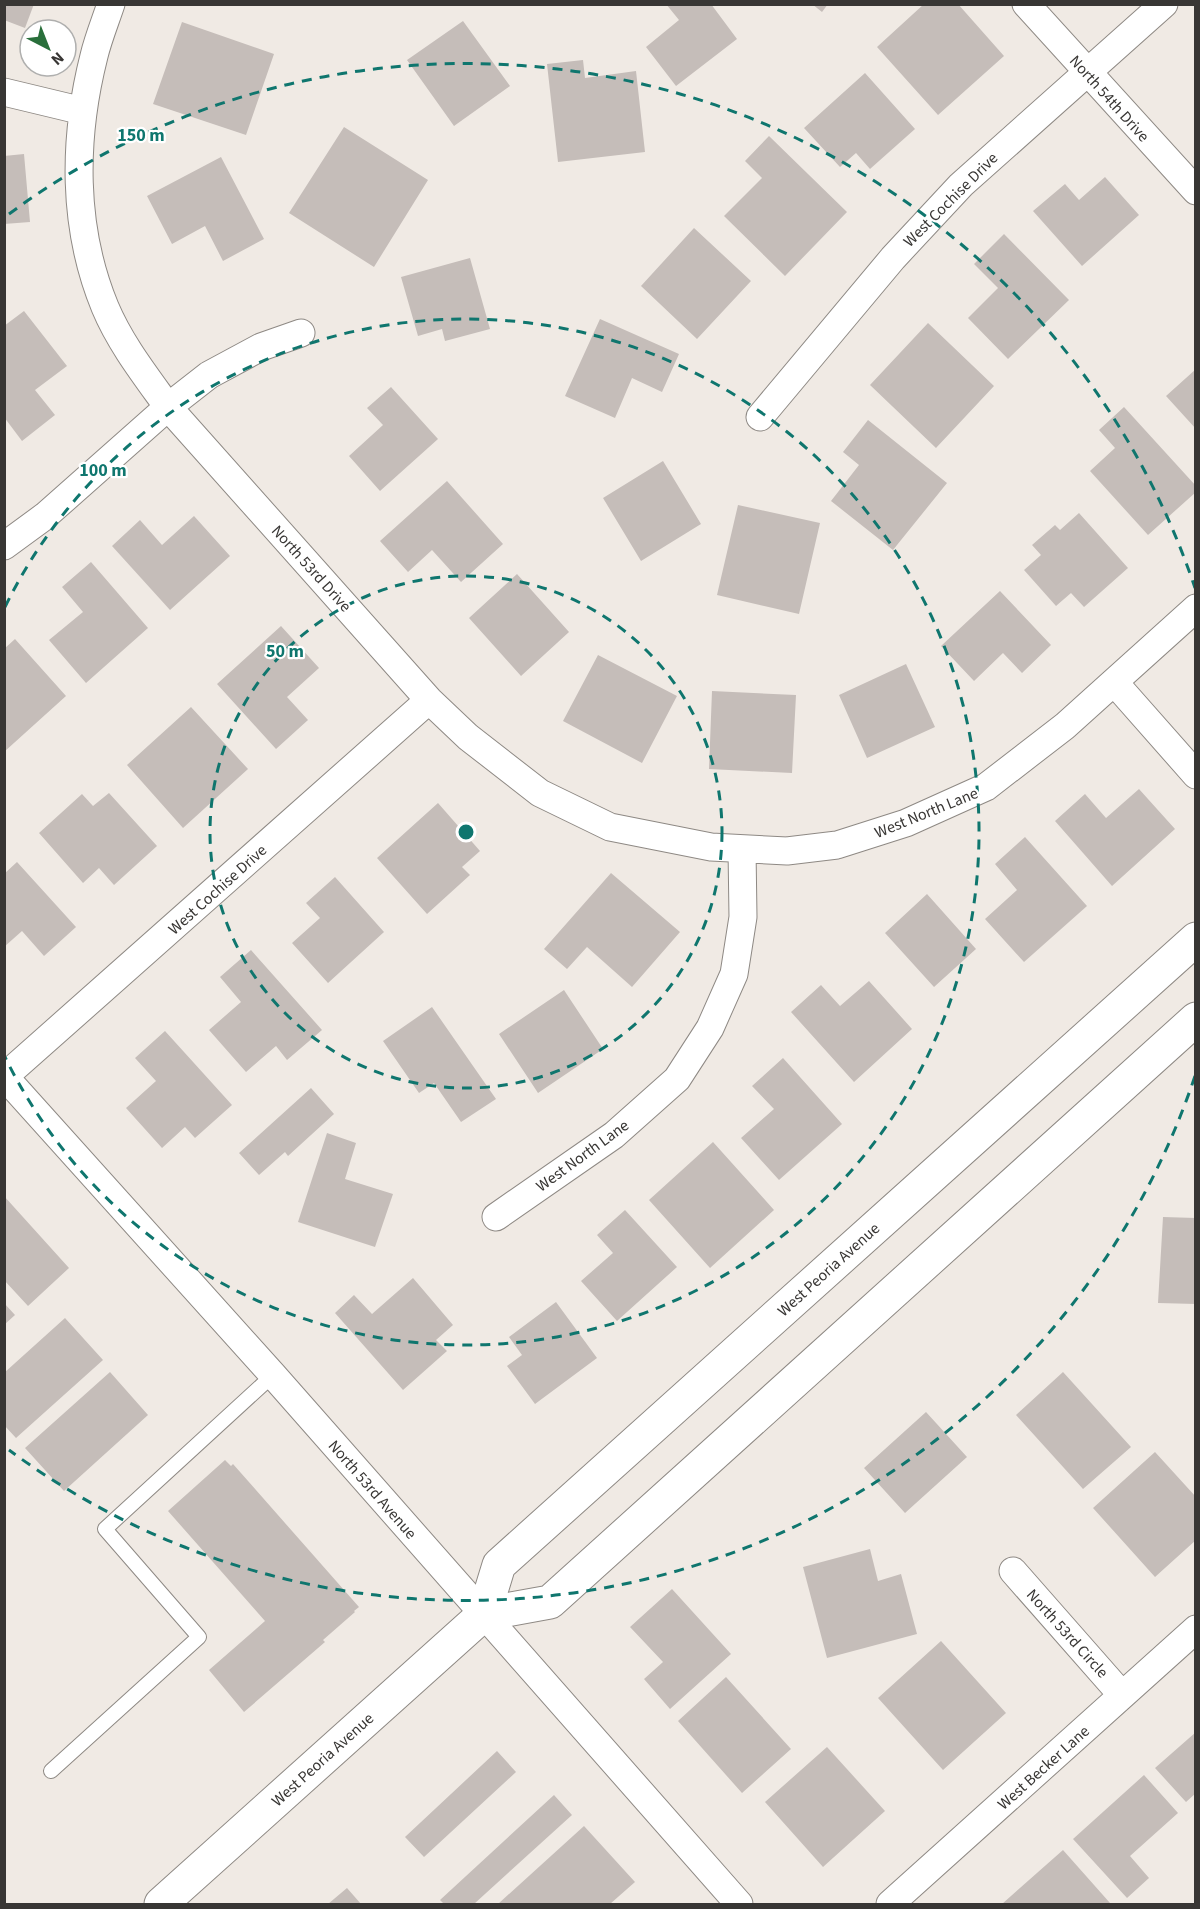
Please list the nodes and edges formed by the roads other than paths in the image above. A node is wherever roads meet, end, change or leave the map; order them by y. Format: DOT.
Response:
graph roads {
  1 [pos="111,4"];
  2 [pos="1026,4"];
  3 [pos="1164,4"];
  4 [pos="1087,72"];
  5 [pos="4,92"];
  6 [pos="83,111"];
  7 [pos="1196,191"];
  8 [pos="301,333"];
  9 [pos="168,407"];
  10 [pos="760,417"];
  11 [pos="4,546"];
  12 [pos="1196,609"];
  13 [pos="1114,682"];
  14 [pos="429,700"];
  15 [pos="1196,775"];
  16 [pos="742,849"];
  17 [pos="1196,939"];
  18 [pos="1196,1019"];
  19 [pos="5,1077"];
  20 [pos="496,1217"];
  21 [pos="273,1375"];
  22 [pos="1013,1571"];
  23 [pos="484,1614"];
  24 [pos="1196,1629"];
  25 [pos="1122,1695"];
  26 [pos="51,1771"];
  27 [pos="161,1905"];
  28 [pos="738,1905"];
  29 [pos="890,1905"];
  1 -- 6 [label="street, North 53rd Drive"];
  2 -- 4 [label="street, North 54th Drive"];
  3 -- 4 [label="street, West Cochise Drive"];
  4 -- 7 [label="street, North 54th Drive"];
  4 -- 10 [label="street, West Cochise Drive"];
  5 -- 6 [label="street"];
  6 -- 9 [label="street, North 53rd Drive"];
  8 -- 9 [label="street"];
  9 -- 11 [label="street"];
  9 -- 14 [label="street, North 53rd Drive"];
  12 -- 13 [label="street, West North Lane"];
  13 -- 15 [label="street"];
  13 -- 16 [label="street, West North Lane"];
  14 -- 16 [label="street, North 53rd Drive"];
  14 -- 19 [label="street, West Cochise Drive"];
  16 -- 20 [label="street, West North Lane"];
  17 -- 23 [label="main road, West Peoria Avenue"];
  18 -- 23 [label="main road"];
  19 -- 21 [label="street, North 53rd Avenue"];
  21 -- 23 [label="street, North 53rd Avenue"];
  21 -- 26 [label="lane"];
  22 -- 25 [label="street, North 53rd Circle"];
  23 -- 27 [label="main road, West Peoria Avenue"];
  23 -- 28 [label="street, North 53rd Avenue"];
  24 -- 25 [label="street, West Becker Lane"];
  25 -- 29 [label="street, West Becker Lane"];
}
